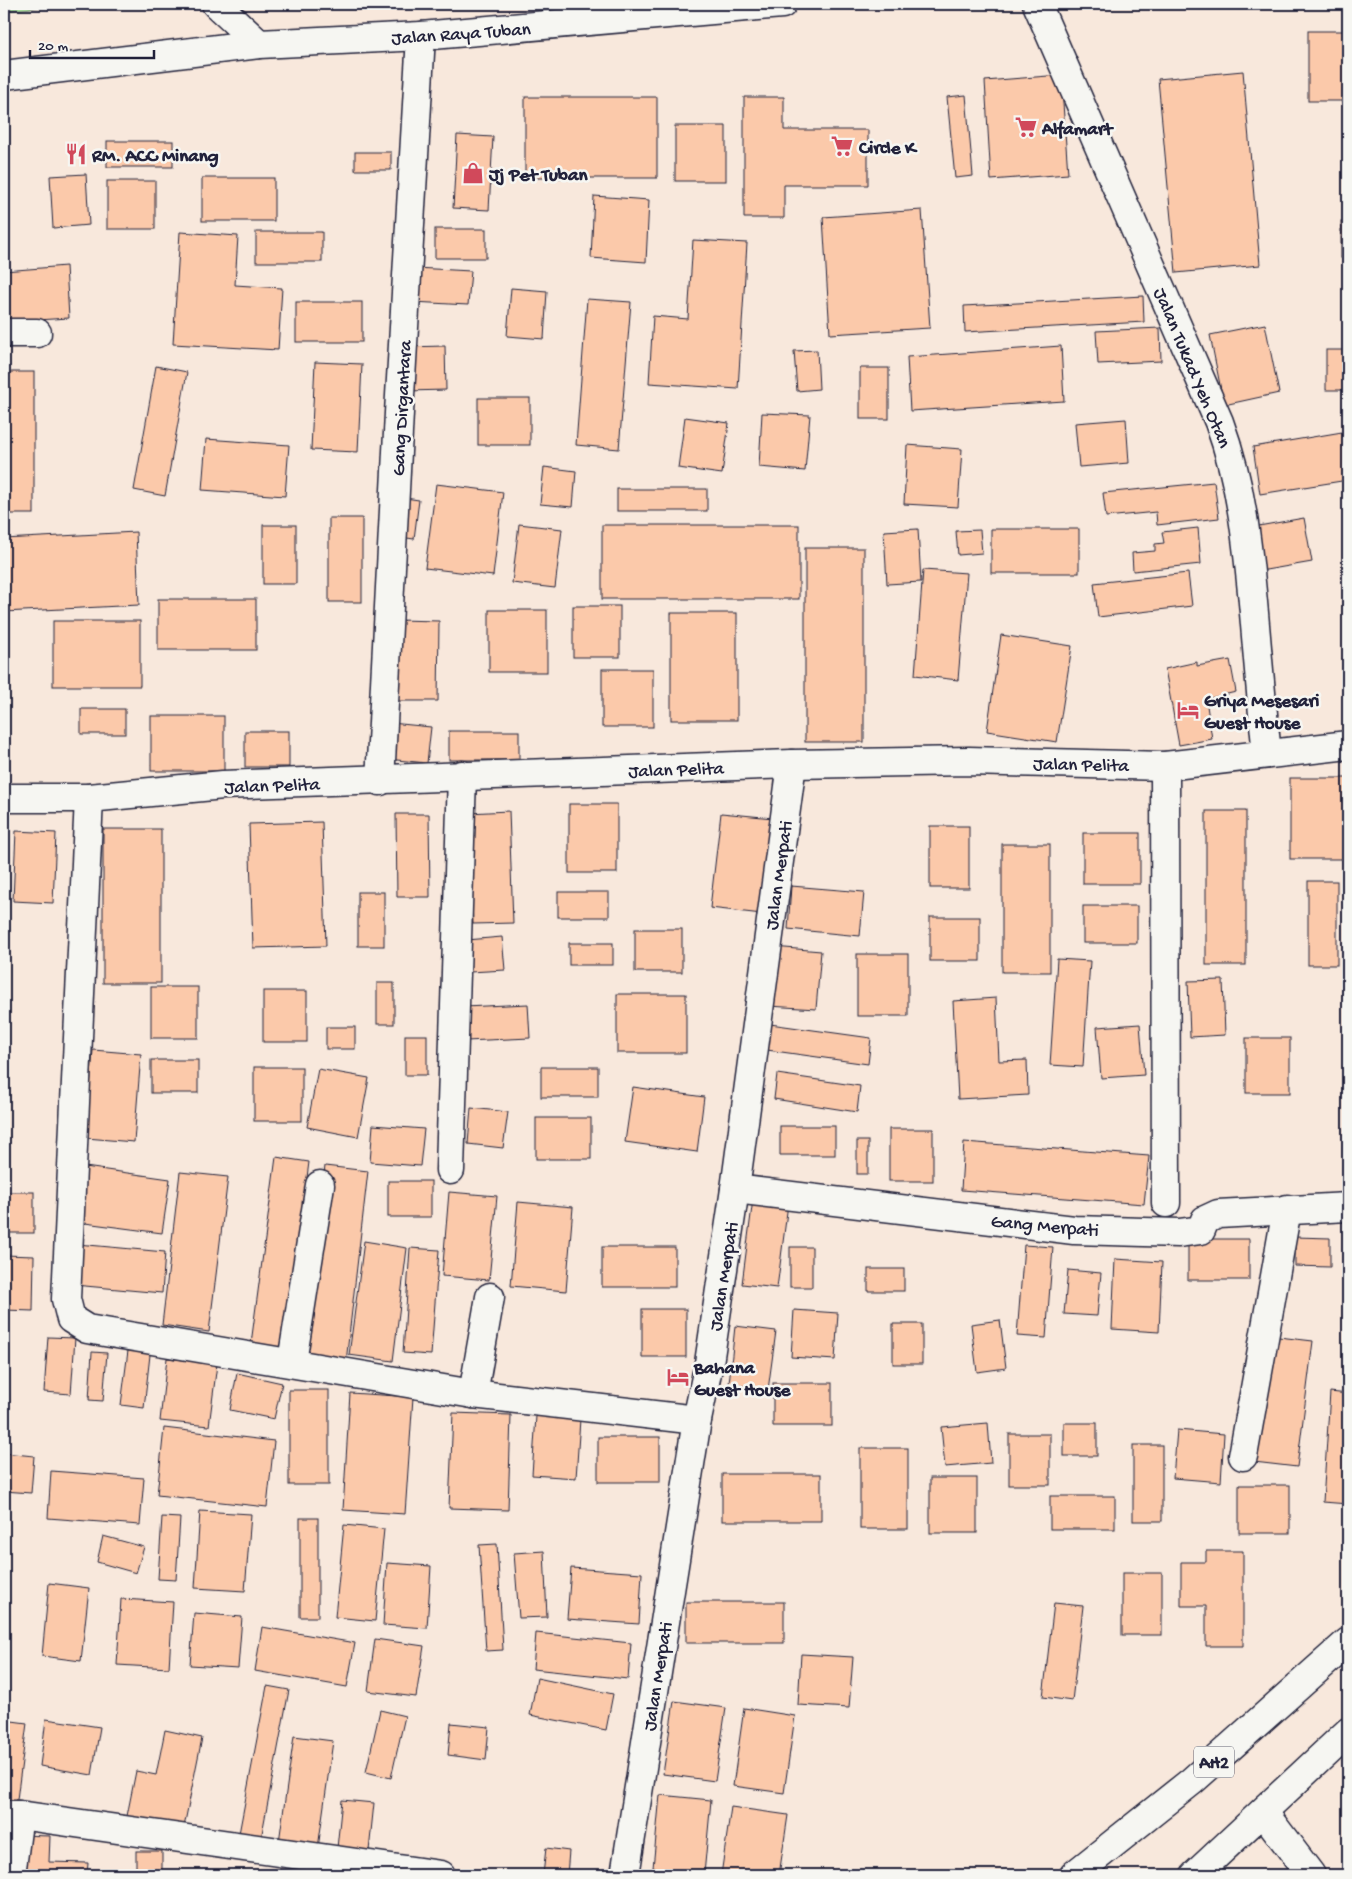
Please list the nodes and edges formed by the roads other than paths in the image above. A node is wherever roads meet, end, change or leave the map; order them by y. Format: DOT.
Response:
graph roads {
  1 [pos="216,4"];
  2 [pos="782,4"];
  3 [pos="1037,4"];
  4 [pos="421,36"];
  5 [pos="259,44"];
  6 [pos="4,75"];
  7 [pos="4,333"];
  8 [pos="37,333"];
  9 [pos="1348,745"];
  10 [pos="1267,754"];
  11 [pos="792,764"];
  12 [pos="1165,766"];
  13 [pos="462,775"];
  14 [pos="380,780"];
  15 [pos="4,798"];
  16 [pos="89,798"];
  17 [pos="450,1170"];
  18 [pos="320,1185"];
  19 [pos="736,1189"];
  20 [pos="1166,1203"];
  21 [pos="1348,1207"];
  22 [pos="1287,1209"];
  23 [pos="490,1297"];
  24 [pos="292,1362"];
  25 [pos="473,1394"];
  26 [pos="697,1420"];
  27 [pos="1243,1456"];
  28 [pos="1348,1642"];
  29 [pos="1348,1732"];
  30 [pos="1264,1813"];
  31 [pos="11,1815"];
  32 [pos="12,1875"];
  33 [pos="441,1875"];
  34 [pos="625,1875"];
  35 [pos="1074,1875"];
  36 [pos="1195,1875"];
  37 [pos="1311,1875"];
  1 -- 5 [label="main road"];
  2 -- 4 [label="main road, Jalan Raya Tuban"];
  3 -- 10 [label="main road, Jalan Tukad Yeh Otan"];
  4 -- 5 [label="main road, Jalan Raya Tuban"];
  4 -- 14 [label="main road, Gang Dirgantara"];
  5 -- 6 [label="main road, Jalan Raya Tuban"];
  7 -- 8 [label="main road"];
  9 -- 10 [label="main road, Jalan Pelita"];
  10 -- 12 [label="main road, Jalan Pelita"];
  11 -- 12 [label="main road, Jalan Pelita"];
  11 -- 13 [label="main road, Jalan Pelita"];
  11 -- 19 [label="main road, Jalan Merpati"];
  12 -- 20 [label="main road"];
  13 -- 14 [label="main road, Jalan Pelita"];
  13 -- 17 [label="main road"];
  14 -- 16 [label="main road, Jalan Pelita"];
  15 -- 16 [label="main road, Jalan Pelita"];
  16 -- 24 [label="main road"];
  18 -- 24 [label="main road"];
  19 -- 22 [label="main road, Gang Merpati"];
  19 -- 26 [label="main road, Jalan Merpati"];
  21 -- 22 [label="main road, Gang Merpati"];
  22 -- 27 [label="main road"];
  23 -- 25 [label="main road"];
  24 -- 25 [label="main road"];
  25 -- 26 [label="main road"];
  26 -- 34 [label="main road, Jalan Merpati"];
  28 -- 35 [label="main road, AH2"];
  29 -- 30 [label="main road"];
  30 -- 36 [label="main road"];
  30 -- 37 [label="main road"];
  31 -- 32 [label="main road"];
  31 -- 33 [label="main road"];
}
